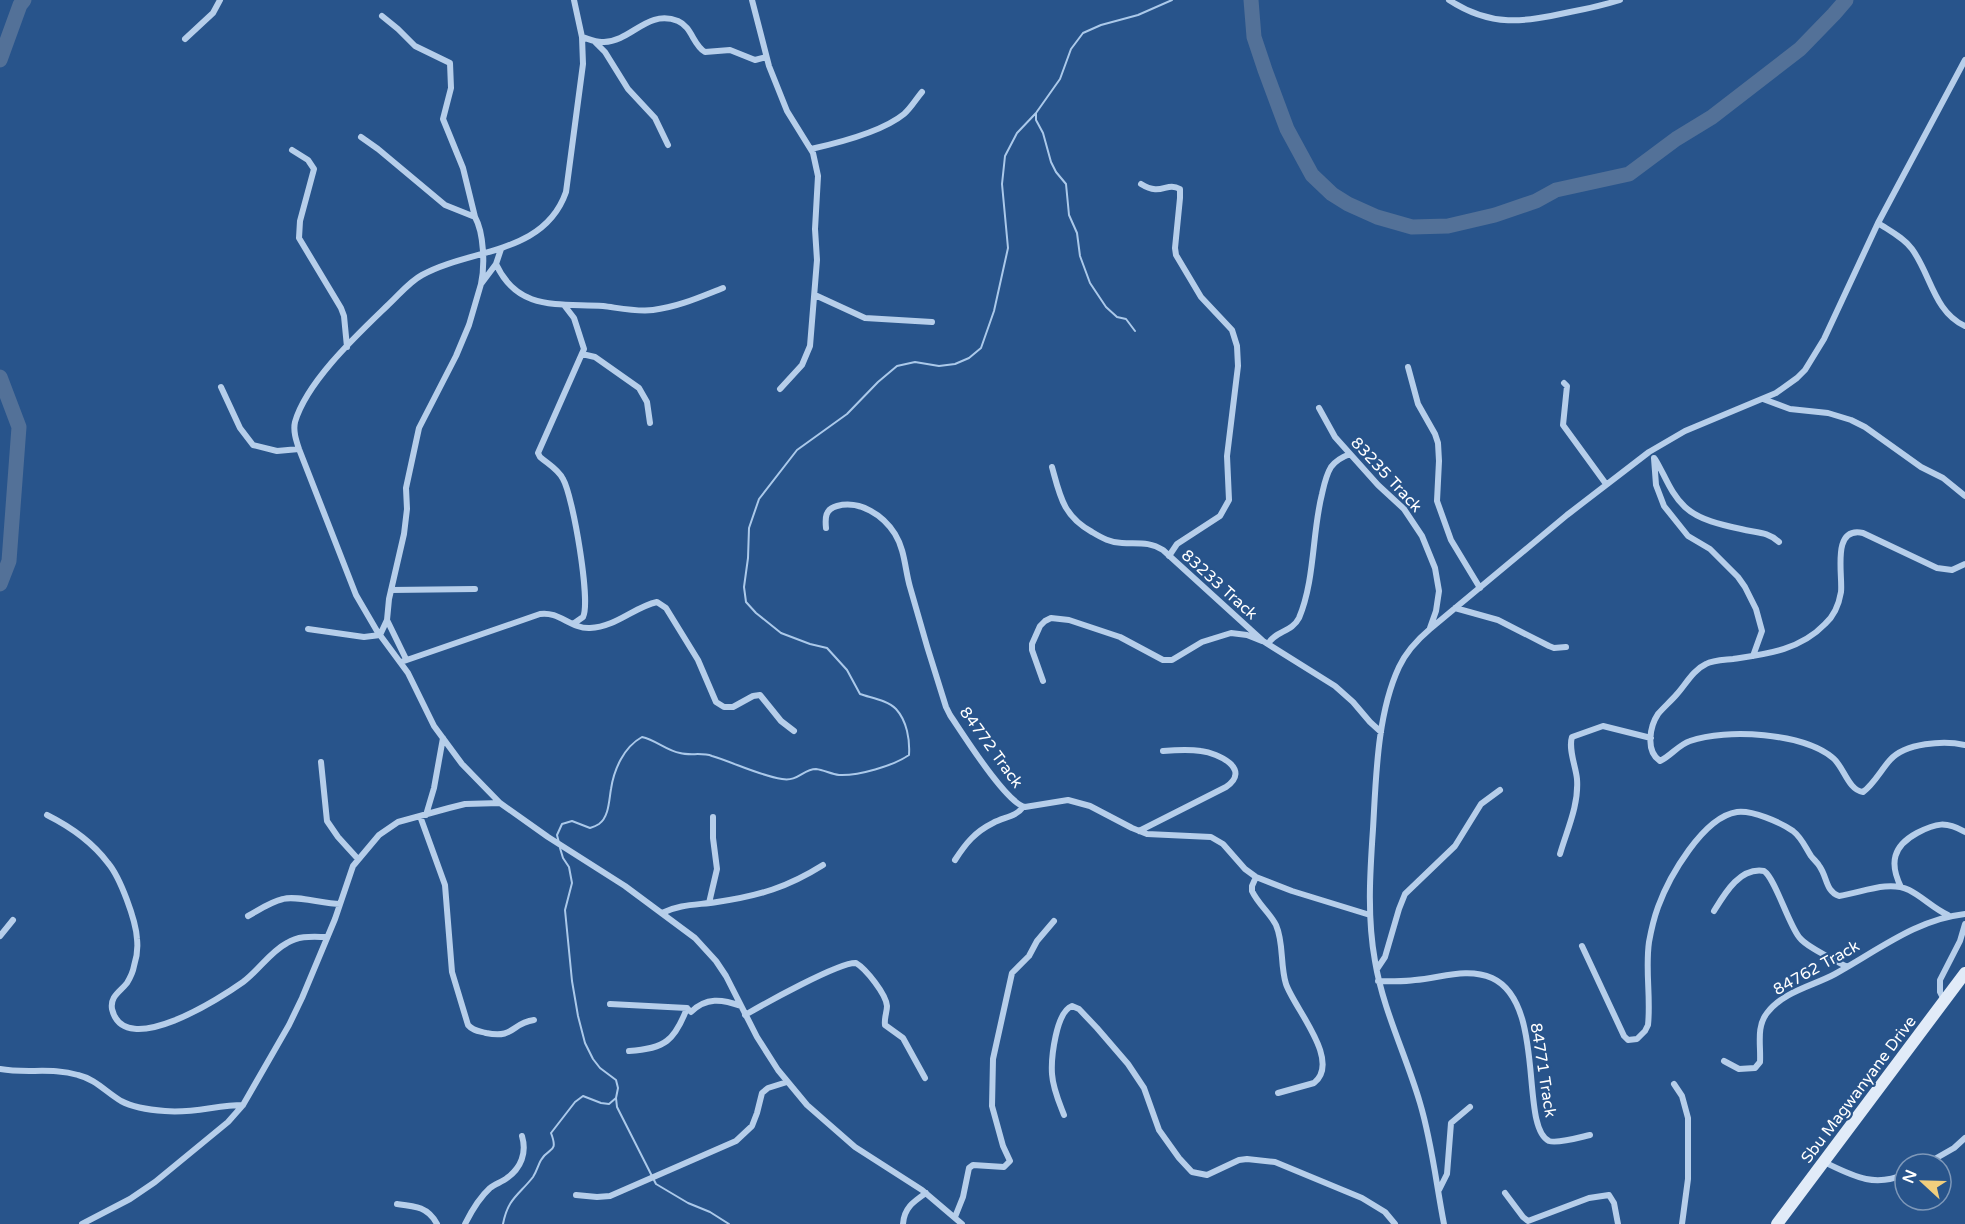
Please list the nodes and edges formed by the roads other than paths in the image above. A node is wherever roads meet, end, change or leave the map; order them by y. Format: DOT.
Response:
graph roads {
  1 [pos="220,0"];
  2 [pos="574,0"];
  3 [pos="752,0"];
  4 [pos="1449,0"];
  5 [pos="1588,0"];
  6 [pos="1620,0"];
  7 [pos="1591,8"];
  8 [pos="382,16"];
  9 [pos="582,36"];
  10 [pos="186,39"];
  11 [pos="595,42"];
  12 [pos="766,57"];
  13 [pos="1965,60"];
  14 [pos="922,92"];
  15 [pos="361,137"];
  16 [pos="668,146"];
  17 [pos="811,149"];
  18 [pos="292,150"];
  19 [pos="1141,184"];
  20 [pos="475,217"];
  21 [pos="1878,223"];
  22 [pos="501,249"];
  23 [pos="482,254"];
  24 [pos="496,264"];
  25 [pos="481,284"];
  26 [pos="723,288"];
  27 [pos="815,295"];
  28 [pos="564,305"];
  29 [pos="932,322"];
  30 [pos="1965,326"];
  31 [pos="347,347"];
  32 [pos="582,354"];
  33 [pos="1408,367"];
  34 [pos="1564,383"];
  35 [pos="221,387"];
  36 [pos="780,389"];
  37 [pos="1763,399"];
  38 [pos="1319,408"];
  39 [pos="650,423"];
  40 [pos="299,448"];
  41 [pos="1350,454"];
  42 [pos="1652,455"];
  43 [pos="1052,467"];
  44 [pos="1606,484"];
  45 [pos="1965,496"];
  46 [pos="826,528"];
  47 [pos="1779,542"];
  48 [pos="1169,556"];
  49 [pos="1965,564"];
  50 [pos="1480,588"];
  51 [pos="475,589"];
  52 [pos="391,590"];
  53 [pos="1455,608"];
  54 [pos="387,620"];
  55 [pos="573,624"];
  56 [pos="308,629"];
  57 [pos="1430,629"];
  58 [pos="380,635"];
  59 [pos="1266,642"];
  60 [pos="1566,647"];
  61 [pos="1753,656"];
  62 [pos="404,660"];
  63 [pos="1043,681"];
  64 [pos="794,731"];
  65 [pos="1381,732"];
  66 [pos="443,738"];
  67 [pos="1651,738"];
  68 [pos="1965,745"];
  69 [pos="1162,751"];
  70 [pos="321,762"];
  71 [pos="1500,790"];
  72 [pos="500,803"];
  73 [pos="1023,807"];
  74 [pos="47,815"];
  75 [pos="423,816"];
  76 [pos="713,817"];
  77 [pos="1139,831"];
  78 [pos="1965,832"];
  79 [pos="1560,854"];
  80 [pos="358,859"];
  81 [pos="955,860"];
  82 [pos="823,865"];
  83 [pos="1256,877"];
  84 [pos="1901,887"];
  85 [pos="710,903"];
  86 [pos="340,904"];
  87 [pos="1714,910"];
  88 [pos="662,913"];
  89 [pos="1965,914"];
  90 [pos="1370,915"];
  91 [pos="1948,915"];
  92 [pos="248,916"];
  93 [pos="13,920"];
  94 [pos="1054,921"];
  95 [pos="1965,924"];
  96 [pos="0,936"];
  97 [pos="327,937"];
  98 [pos="1582,946"];
  99 [pos="1847,967"];
  100 [pos="1376,970"];
  101 [pos="1965,973"];
  102 [pos="1378,981"];
  103 [pos="1944,1001"];
  104 [pos="610,1004"];
  105 [pos="741,1006"];
  106 [pos="687,1008"];
  107 [pos="745,1015"];
  108 [pos="534,1020"];
  109 [pos="629,1051"];
  110 [pos="1724,1061"];
  111 [pos="0,1069"];
  112 [pos="925,1078"];
  113 [pos="787,1082"];
  114 [pos="1674,1084"];
  115 [pos="1278,1093"];
  116 [pos="243,1105"];
  117 [pos="1470,1107"];
  118 [pos="1064,1115"];
  119 [pos="1590,1135"];
  120 [pos="522,1136"];
  121 [pos="1965,1138"];
  122 [pos="1947,1152"];
  123 [pos="1824,1161"];
  124 [pos="1893,1179"];
  125 [pos="1439,1190"];
  126 [pos="926,1193"];
  127 [pos="1505,1193"];
  128 [pos="576,1195"];
  129 [pos="397,1204"];
  130 [pos="955,1217"];
  131 [pos="82,1224"];
  132 [pos="437,1224"];
  133 [pos="465,1224"];
  134 [pos="903,1224"];
  135 [pos="963,1224"];
  136 [pos="1395,1224"];
  137 [pos="1444,1224"];
  138 [pos="1618,1224"];
  139 [pos="1682,1224"];
  140 [pos="1777,1224"];
  1 -- 10 [label="street"];
  2 -- 9 [label="street"];
  3 -- 12 [label="street"];
  4 -- 7 [label="street"];
  5 -- 7 [label="street"];
  6 -- 7 [label="street"];
  8 -- 20 [label="street"];
  9 -- 11 [label="street"];
  9 -- 22 [label="street"];
  11 -- 12 [label="street"];
  11 -- 16 [label="street"];
  12 -- 17 [label="street"];
  13 -- 21 [label="street"];
  14 -- 17 [label="street"];
  15 -- 20 [label="street"];
  17 -- 27 [label="street"];
  18 -- 31 [label="street"];
  19 -- 48 [label="street"];
  20 -- 23 [label="street"];
  21 -- 30 [label="street"];
  21 -- 37 [label="street"];
  22 -- 23 [label="street"];
  22 -- 24 [label="street"];
  23 -- 25 [label="street"];
  23 -- 31 [label="street"];
  24 -- 25 [label="street"];
  24 -- 28 [label="street"];
  25 -- 52 [label="street"];
  26 -- 28 [label="street"];
  27 -- 29 [label="street"];
  27 -- 36 [label="street"];
  28 -- 32 [label="street"];
  31 -- 40 [label="street"];
  32 -- 39 [label="street"];
  32 -- 55 [label="street"];
  33 -- 50 [label="street"];
  34 -- 44 [label="street"];
  35 -- 40 [label="street"];
  37 -- 42 [label="street"];
  37 -- 45 [label="street"];
  38 -- 41 [label="street, 83235 Track"];
  40 -- 58 [label="street"];
  41 -- 57 [label="street, 83235 Track"];
  41 -- 59 [label="street"];
  42 -- 44 [label="street"];
  42 -- 47 [label="street"];
  42 -- 61 [label="street"];
  43 -- 48 [label="street, 83233 Track"];
  44 -- 50 [label="street"];
  46 -- 73 [label="street, 84772 Track"];
  48 -- 59 [label="street, 83233 Track"];
  49 -- 61 [label="street"];
  50 -- 53 [label="street"];
  51 -- 52 [label="street"];
  52 -- 54 [label="street"];
  53 -- 57 [label="street"];
  53 -- 60 [label="street"];
  54 -- 58 [label="street"];
  54 -- 62 [label="street"];
  55 -- 62 [label="street"];
  55 -- 64 [label="street"];
  56 -- 58 [label="street"];
  57 -- 65 [label="street"];
  58 -- 62 [label="street"];
  59 -- 63 [label="street"];
  59 -- 65 [label="street, 83233 Track"];
  61 -- 67 [label="street"];
  62 -- 66 [label="street"];
  65 -- 90 [label="street"];
  66 -- 72 [label="street"];
  66 -- 75 [label="street"];
  67 -- 68 [label="street"];
  67 -- 79 [label="street"];
  69 -- 77 [label="street"];
  70 -- 80 [label="street"];
  71 -- 100 [label="street"];
  72 -- 75 [label="street"];
  72 -- 88 [label="street"];
  73 -- 77 [label="street, 84772 Track"];
  73 -- 81 [label="street"];
  74 -- 97 [label="street"];
  75 -- 80 [label="street"];
  75 -- 108 [label="street"];
  76 -- 85 [label="street"];
  77 -- 83 [label="street, 84772 Track"];
  78 -- 84 [label="street"];
  80 -- 86 [label="street"];
  82 -- 85 [label="street"];
  83 -- 90 [label="street, 84772 Track"];
  83 -- 115 [label="street"];
  84 -- 91 [label="street"];
  84 -- 98 [label="street"];
  85 -- 88 [label="street"];
  86 -- 92 [label="street"];
  86 -- 97 [label="street"];
  87 -- 99 [label="street"];
  88 -- 105 [label="street"];
  89 -- 91 [label="street, 84762 Track"];
  90 -- 100 [label="street"];
  91 -- 99 [label="street, 84762 Track"];
  93 -- 96 [label="street"];
  94 -- 130 [label="street"];
  95 -- 103 [label="street"];
  97 -- 116 [label="street"];
  99 -- 110 [label="street, 84762 Track"];
  100 -- 102 [label="street"];
  101 -- 103 [label="main road, Sbu Magwanyane Drive"];
  102 -- 119 [label="street, 84771 Track"];
  102 -- 125 [label="street"];
  103 -- 123 [label="main road, Sbu Magwanyane Drive"];
  104 -- 106 [label="street"];
  105 -- 106 [label="street"];
  105 -- 107 [label="street"];
  106 -- 109 [label="street"];
  107 -- 112 [label="street"];
  107 -- 113 [label="street"];
  111 -- 116 [label="street"];
  113 -- 126 [label="street"];
  113 -- 128 [label="street"];
  114 -- 139 [label="street"];
  116 -- 131 [label="street"];
  117 -- 125 [label="street"];
  118 -- 136 [label="street"];
  120 -- 133 [label="street"];
  121 -- 122 [label="street"];
  123 -- 124 [label="street"];
  123 -- 140 [label="main road, Sbu Magwanyane Drive"];
  125 -- 137 [label="street"];
  126 -- 130 [label="street"];
  126 -- 134 [label="street"];
  127 -- 138 [label="street"];
  129 -- 132 [label="street"];
  130 -- 135 [label="street"];
}
